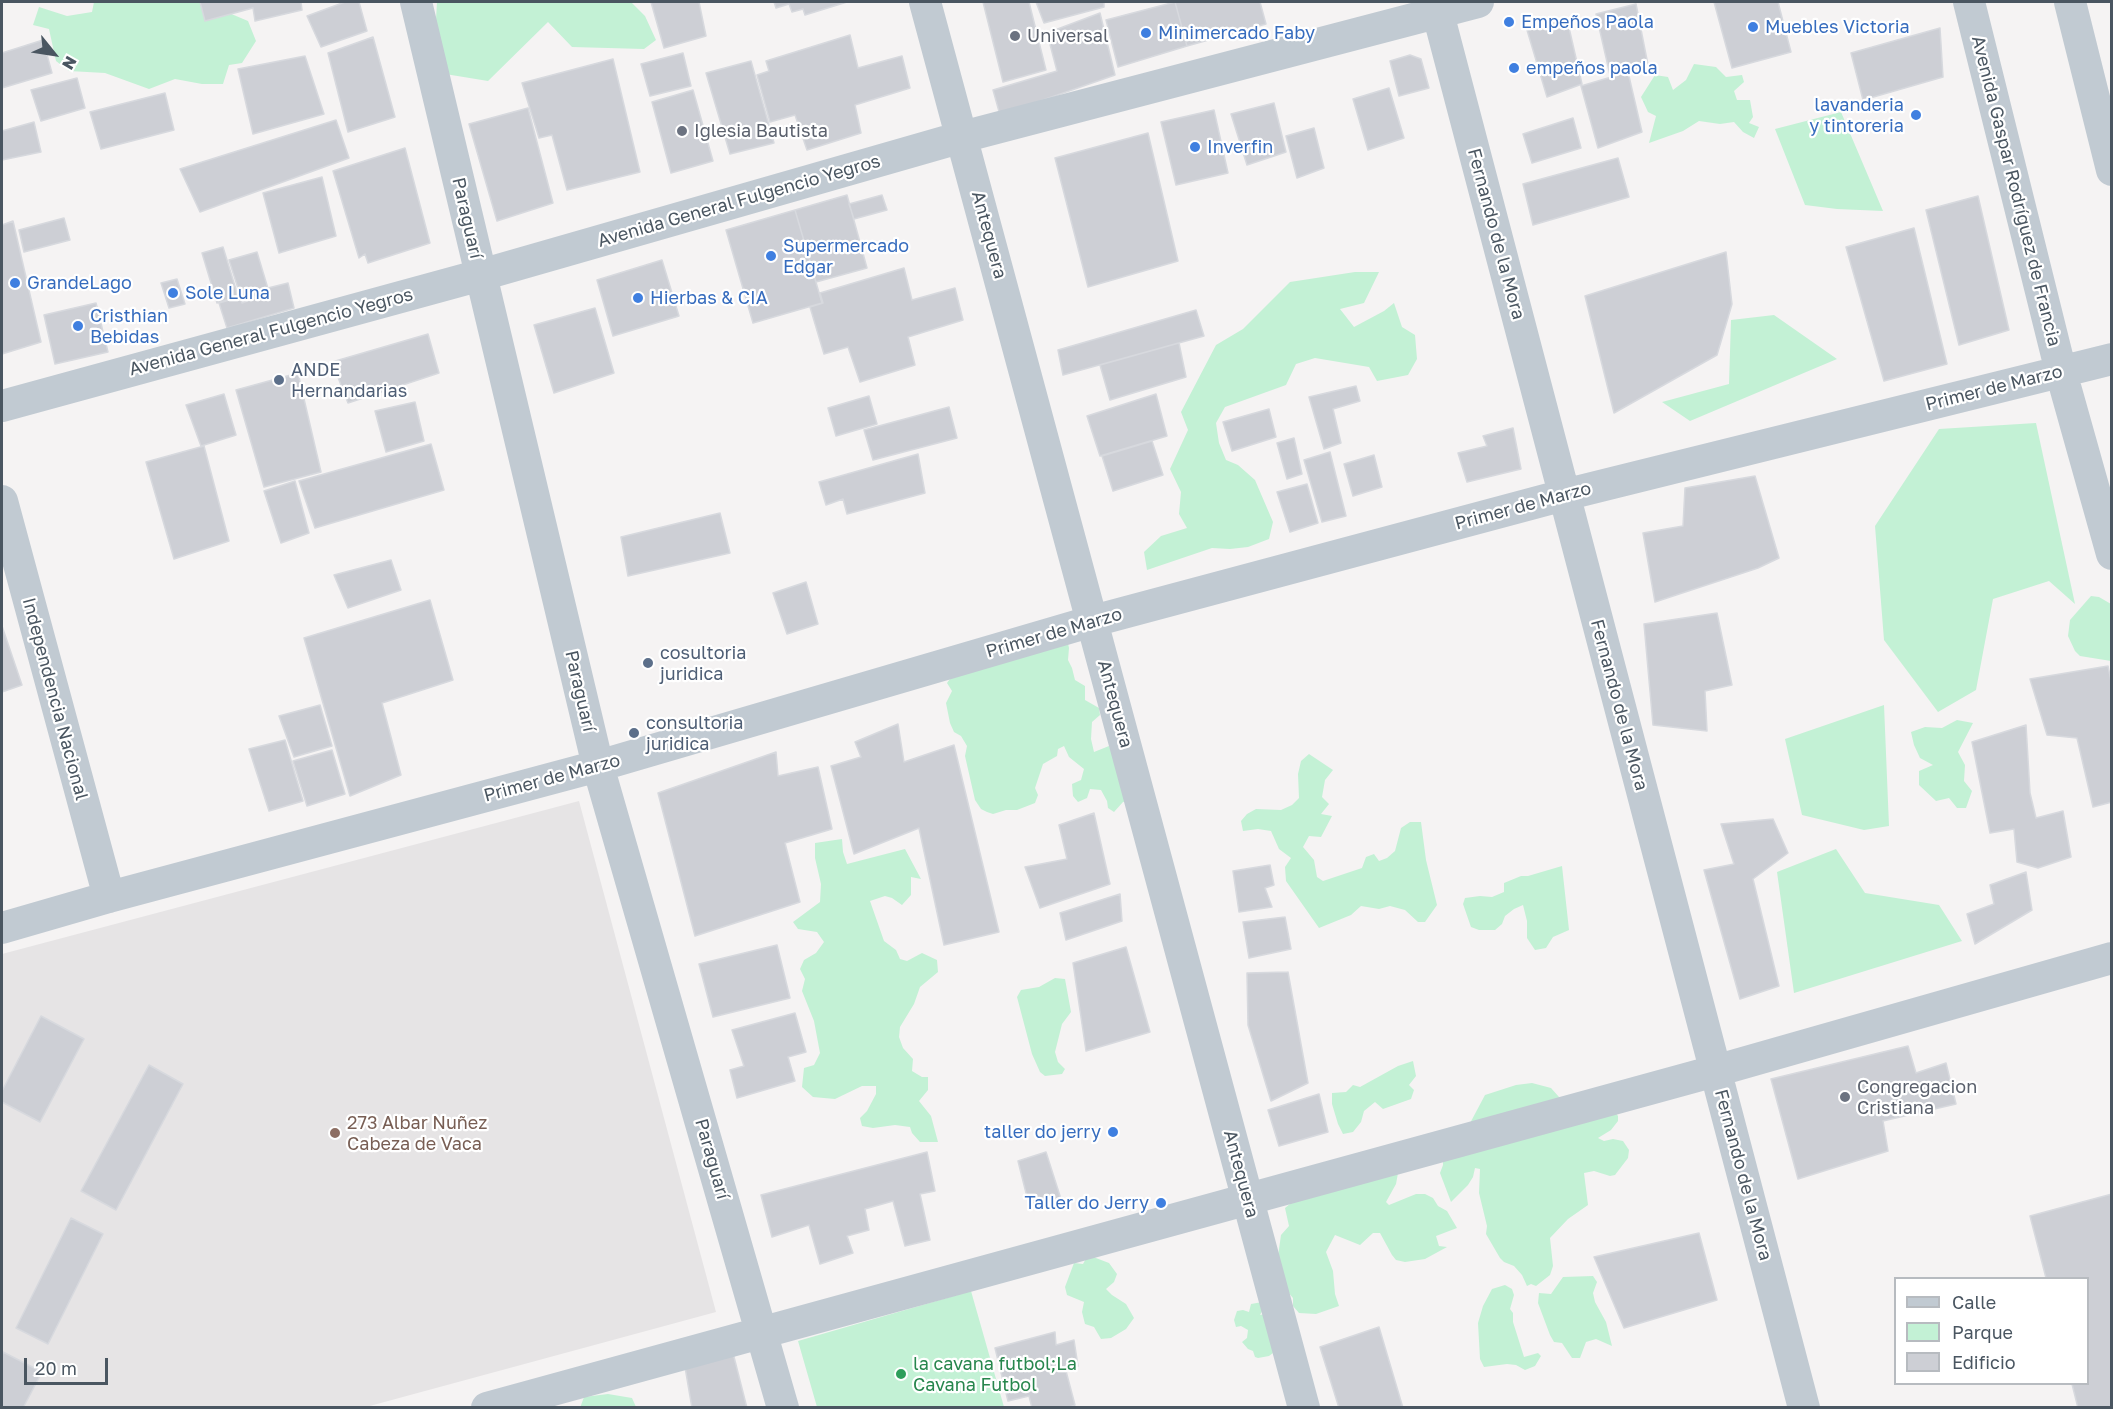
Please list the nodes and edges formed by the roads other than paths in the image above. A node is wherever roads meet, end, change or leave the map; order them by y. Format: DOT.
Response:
graph roads {
  1 [pos="416,2"];
  2 [pos="925,2"];
  3 [pos="1478,2"];
  4 [pos="1969,2"];
  5 [pos="2070,2"];
  6 [pos="1436,7"];
  7 [pos="962,137"];
  8 [pos="2112,170"];
  9 [pos="481,275"];
  10 [pos="2112,359"];
  11 [pos="2061,372"];
  12 [pos="2,406"];
  13 [pos="1564,495"];
  14 [pos="2,501"];
  15 [pos="2112,554"];
  16 [pos="1093,621"];
  17 [pos="598,766"];
  18 [pos="109,897"];
  19 [pos="2,928"];
  20 [pos="2112,958"];
  21 [pos="1715,1071"];
  22 [pos="1248,1200"];
  23 [pos="762,1332"];
  24 [pos="487,1407"];
  25 [pos="783,1407"];
  26 [pos="1304,1407"];
  27 [pos="1804,1407"];
  1 -- 9 [label="street, Paraguarí"];
  2 -- 7 [label="street, Antequera"];
  3 -- 6 [label="street, Avenida General Fulgencio Yegros"];
  4 -- 11 [label="street, Avenida Gaspar Rodríguez de Francia"];
  5 -- 8 [label="street"];
  6 -- 7 [label="street, Avenida General Fulgencio Yegros"];
  6 -- 13 [label="street, Fernando de la Mora"];
  7 -- 9 [label="street, Avenida General Fulgencio Yegros"];
  7 -- 16 [label="street, Antequera"];
  9 -- 12 [label="street, Avenida General Fulgencio Yegros"];
  9 -- 17 [label="street, Paraguarí"];
  10 -- 11 [label="street, Primer de Marzo"];
  11 -- 13 [label="street, Primer de Marzo"];
  11 -- 15 [label="street, Avenida Gaspar Rodríguez de Francia"];
  13 -- 16 [label="street, Primer de Marzo"];
  13 -- 21 [label="street, Fernando de la Mora"];
  14 -- 18 [label="street, Independencia Nacional"];
  16 -- 17 [label="street, Primer de Marzo"];
  16 -- 22 [label="street, Antequera"];
  17 -- 18 [label="street, Primer de Marzo"];
  17 -- 23 [label="street, Paraguarí"];
  18 -- 19 [label="street, Primer de Marzo"];
  20 -- 21 [label="street"];
  21 -- 22 [label="street"];
  21 -- 27 [label="street, Fernando de la Mora"];
  22 -- 23 [label="street"];
  22 -- 26 [label="street, Antequera"];
  23 -- 24 [label="street"];
  23 -- 25 [label="street, Paraguarí"];
}
